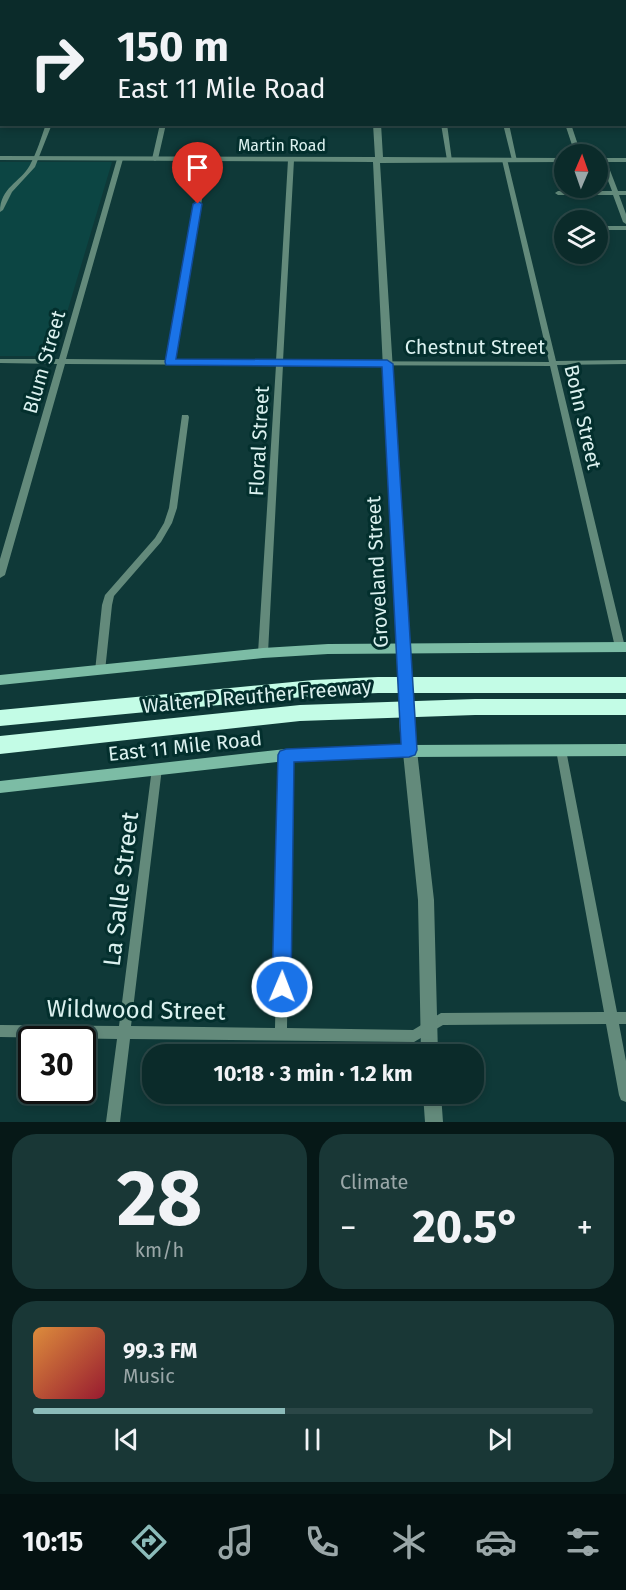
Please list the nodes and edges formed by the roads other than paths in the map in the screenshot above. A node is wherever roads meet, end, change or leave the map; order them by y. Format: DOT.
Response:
graph roads {
  1 [pos="48,126"];
  2 [pos="163,126"];
  3 [pos="377,126"];
  4 [pos="444,126"];
  5 [pos="506,126"];
  6 [pos="569,126"];
  7 [pos="575,144"];
  8 [pos="0,158"];
  9 [pos="36,158"];
  10 [pos="120,159"];
  11 [pos="155,159"];
  12 [pos="206,159"];
  13 [pos="291,160"];
  14 [pos="379,160"];
  15 [pos="450,160"];
  16 [pos="505,160"];
  17 [pos="515,160"];
  18 [pos="554,160"];
  19 [pos="608,160"];
  20 [pos="626,160"];
  21 [pos="608,176"];
  22 [pos="608,193"];
  23 [pos="616,193"];
  24 [pos="626,193"];
  25 [pos="0,210"];
  26 [pos="626,222"];
  27 [pos="608,228"];
  28 [pos="626,228"];
  29 [pos="0,361"];
  30 [pos="61,361"];
  31 [pos="170,362"];
  32 [pos="626,362"];
  33 [pos="280,363"];
  34 [pos="387,364"];
  35 [pos="553,364"];
  36 [pos="185,417"];
  37 [pos="0,575"];
  38 [pos="403,647"];
  39 [pos="623,647"];
  40 [pos="264,653"];
  41 [pos="100,671"];
  42 [pos="0,680"];
  43 [pos="626,684"];
  44 [pos="626,707"];
  45 [pos="435,709"];
  46 [pos="626,717"];
  47 [pos="0,718"];
  48 [pos="0,745"];
  49 [pos="409,750"];
  50 [pos="561,750"];
  51 [pos="626,750"];
  52 [pos="286,755"];
  53 [pos="157,768"];
  54 [pos="0,788"];
  55 [pos="619,1018"];
  56 [pos="428,1028"];
  57 [pos="0,1031"];
  58 [pos="124,1032"];
  59 [pos="281,1034"];
  60 [pos="429,1044"];
  61 [pos="626,1095"];
  62 [pos="433,1104"];
  63 [pos="113,1122"];
  64 [pos="434,1122"];
  1 -- 9 [label="street"];
  2 -- 11 [label="street"];
  3 -- 14 [label="street, Groveland Street"];
  4 -- 15 [label="street"];
  5 -- 17 [label="street"];
  6 -- 7 [label="street"];
  8 -- 9 [label="street, Martin Road"];
  9 -- 10 [label="street, Martin Road"];
  9 -- 25 [label="street"];
  10 -- 11 [label="street, Martin Road"];
  10 -- 30 [label="street, Blum Street"];
  11 -- 12 [label="street, Martin Road"];
  12 -- 13 [label="street, Martin Road"];
  12 -- 31 [label="street"];
  13 -- 14 [label="street, Martin Road"];
  13 -- 33 [label="street, Floral Street"];
  14 -- 15 [label="street, Martin Road"];
  14 -- 34 [label="street, Groveland Street"];
  15 -- 16 [label="street, Martin Road"];
  16 -- 17 [label="street, Martin Road"];
  16 -- 35 [label="street, Bohn Street"];
  17 -- 18 [label="street, Martin Road"];
  19 -- 20 [label="street"];
  21 -- 23 [label="street"];
  22 -- 23 [label="street"];
  23 -- 24 [label="street"];
  23 -- 26 [label="street"];
  27 -- 28 [label="street"];
  29 -- 30 [label="street, Chestnut Street"];
  30 -- 31 [label="street, Chestnut Street"];
  30 -- 37 [label="street, Blum Street"];
  31 -- 33 [label="street, Chestnut Street"];
  32 -- 35 [label="street, Chestnut Street"];
  33 -- 34 [label="street, Chestnut Street"];
  33 -- 40 [label="street, Floral Street"];
  34 -- 35 [label="street, Chestnut Street"];
  34 -- 38 [label="street, Groveland Street"];
  35 -- 39 [label="street, Bohn Street"];
  36 -- 41 [label="street"];
  38 -- 39 [label="main road"];
  38 -- 40 [label="main road"];
  38 -- 49 [label="street, Groveland Street, bridge"];
  40 -- 41 [label="main road"];
  41 -- 42 [label="main road"];
  43 -- 47 [label="highway, Walter P Reuther Freeway"];
  44 -- 45 [label="highway, Walter P Reuther Freeway"];
  45 -- 46 [label="highway"];
  45 -- 48 [label="highway, Walter P Reuther Freeway"];
  49 -- 50 [label="main road, East 11 Mile Road"];
  49 -- 52 [label="main road, East 11 Mile Road"];
  49 -- 56 [label="street, Groveland Street"];
  50 -- 51 [label="main road, East 11 Mile Road"];
  50 -- 55 [label="street"];
  52 -- 53 [label="main road, East 11 Mile Road"];
  52 -- 59 [label="street"];
  53 -- 54 [label="main road, East 11 Mile Road"];
  53 -- 58 [label="street, La Salle Street"];
  55 -- 56 [label="street, Wildwood Street"];
  55 -- 61 [label="street"];
  56 -- 59 [label="street, Wildwood Street"];
  56 -- 60 [label="street, Groveland Street"];
  57 -- 58 [label="street, Wildwood Street"];
  58 -- 59 [label="street, Wildwood Street"];
  58 -- 63 [label="street, La Salle Street"];
  62 -- 64 [label="street"];
}
